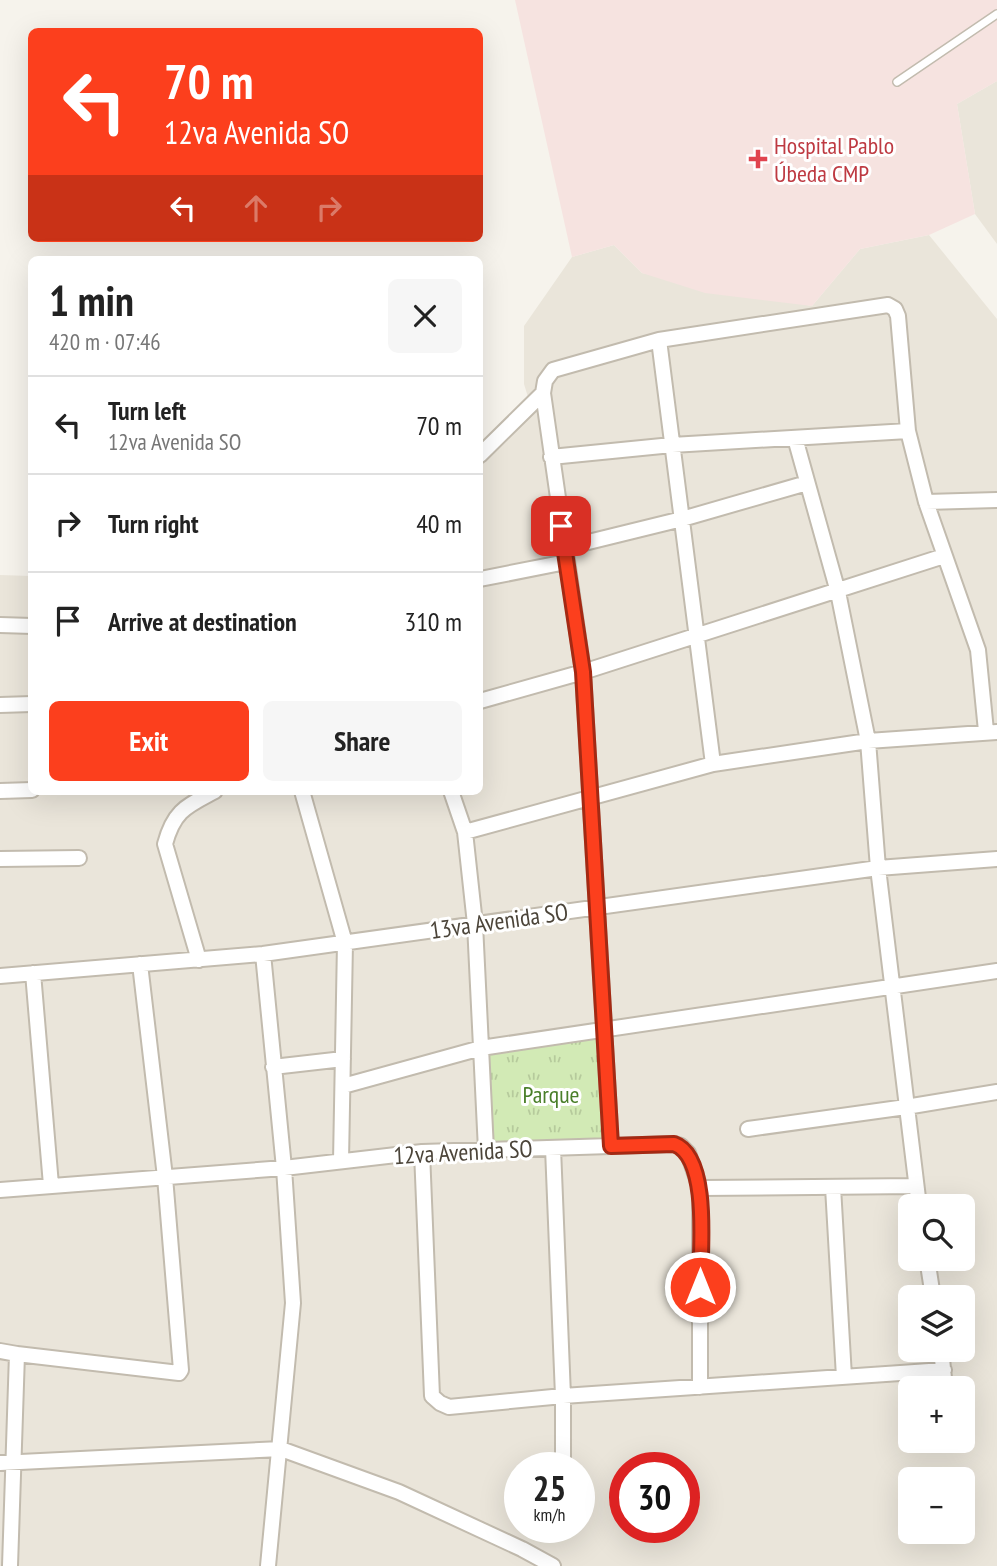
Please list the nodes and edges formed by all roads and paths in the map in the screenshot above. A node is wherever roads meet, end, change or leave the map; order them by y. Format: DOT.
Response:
graph roads {
  1 [pos="997,14"];
  2 [pos="897,82"];
  3 [pos="659,340"];
  4 [pos="544,393"];
  5 [pos="908,431"];
  6 [pos="794,438"];
  7 [pos="673,445"];
  8 [pos="483,451"];
  9 [pos="551,457"];
  10 [pos="807,482"];
  11 [pos="997,500"];
  12 [pos="926,502"];
  13 [pos="682,519"];
  14 [pos="565,555"];
  15 [pos="944,556"];
  16 [pos="483,578"];
  17 [pos="838,592"];
  18 [pos="0,625"];
  19 [pos="28,626"];
  20 [pos="697,634"];
  21 [pos="583,672"];
  22 [pos="483,700"];
  23 [pos="28,704"];
  24 [pos="0,705"];
  25 [pos="992,731"];
  26 [pos="868,741"];
  27 [pos="713,764"];
  28 [pos="28,790"];
  29 [pos="0,791"];
  30 [pos="207,795"];
  31 [pos="303,795"];
  32 [pos="452,795"];
  33 [pos="590,799"];
  34 [pos="465,832"];
  35 [pos="79,858"];
  36 [pos="0,859"];
  37 [pos="997,859"];
  38 [pos="878,868"];
  39 [pos="597,907"];
  40 [pos="475,924"];
  41 [pos="345,943"];
  42 [pos="263,954"];
  43 [pos="199,960"];
  44 [pos="140,964"];
  45 [pos="997,971"];
  46 [pos="33,973"];
  47 [pos="0,975"];
  48 [pos="892,988"];
  49 [pos="604,1031"];
  50 [pos="481,1048"];
  51 [pos="343,1059"];
  52 [pos="273,1066"];
  53 [pos="343,1086"];
  54 [pos="997,1091"];
  55 [pos="906,1107"];
  56 [pos="748,1129"];
  57 [pos="611,1146"];
  58 [pos="553,1148"];
  59 [pos="486,1150"];
  60 [pos="422,1152"];
  61 [pos="341,1161"];
  62 [pos="284,1168"];
  63 [pos="165,1177"];
  64 [pos="51,1185"];
  65 [pos="916,1186"];
  66 [pos="833,1187"];
  67 [pos="700,1188"];
  68 [pos="0,1190"];
  69 [pos="917,1194"];
  70 [pos="0,1351"];
  71 [pos="17,1354"];
  72 [pos="943,1362"];
  73 [pos="944,1370"];
  74 [pos="944,1376"];
  75 [pos="844,1377"];
  76 [pos="700,1387"];
  77 [pos="563,1396"];
  78 [pos="281,1449"];
  79 [pos="563,1452"];
  80 [pos="6,1463"];
  81 [pos="522,1549"];
  82 [pos="10,1566"];
  83 [pos="268,1566"];
  84 [pos="520,1566"];
  85 [pos="553,1566"];
  1 -- 2 [label="lane"];
  3 -- 4 [label="street"];
  3 -- 5 [label="street"];
  3 -- 7 [label="street"];
  4 -- 8 [label="street"];
  4 -- 9 [label="street"];
  5 -- 6 [label="street"];
  5 -- 12 [label="street"];
  6 -- 7 [label="street"];
  6 -- 10 [label="street"];
  7 -- 9 [label="street"];
  7 -- 13 [label="street"];
  9 -- 14 [label="street"];
  10 -- 13 [label="street"];
  10 -- 17 [label="street"];
  11 -- 12 [label="street"];
  12 -- 15 [label="street"];
  13 -- 14 [label="street"];
  13 -- 20 [label="street"];
  14 -- 16 [label="street"];
  14 -- 21 [label="street"];
  15 -- 17 [label="street"];
  15 -- 25 [label="street"];
  17 -- 20 [label="street"];
  17 -- 26 [label="street"];
  18 -- 19 [label="street"];
  20 -- 21 [label="street"];
  20 -- 27 [label="street"];
  21 -- 22 [label="street"];
  21 -- 33 [label="street"];
  23 -- 24 [label="street"];
  25 -- 26 [label="street"];
  26 -- 27 [label="street"];
  26 -- 38 [label="street"];
  27 -- 33 [label="street"];
  28 -- 29 [label="street"];
  30 -- 43 [label="street"];
  31 -- 41 [label="street"];
  32 -- 34 [label="street"];
  33 -- 34 [label="street"];
  33 -- 39 [label="street"];
  34 -- 40 [label="street"];
  35 -- 36 [label="street"];
  37 -- 38 [label="street, 13va Avenida SO"];
  38 -- 39 [label="street, 13va Avenida SO"];
  38 -- 48 [label="street"];
  39 -- 40 [label="street, 13va Avenida SO"];
  39 -- 49 [label="street"];
  40 -- 41 [label="street, 13va Avenida SO"];
  40 -- 50 [label="street"];
  41 -- 42 [label="street, 13va Avenida SO"];
  41 -- 51 [label="street"];
  42 -- 43 [label="street, 13va Avenida SO"];
  42 -- 52 [label="street"];
  43 -- 44 [label="street, 13va Avenida SO"];
  44 -- 46 [label="street, 13va Avenida SO"];
  44 -- 63 [label="street"];
  45 -- 48 [label="street"];
  46 -- 47 [label="street, 13va Avenida SO"];
  46 -- 64 [label="street"];
  48 -- 49 [label="street"];
  48 -- 55 [label="street"];
  49 -- 50 [label="street"];
  49 -- 57 [label="street"];
  50 -- 53 [label="street"];
  50 -- 59 [label="street"];
  51 -- 52 [label="street"];
  51 -- 53 [label="street"];
  52 -- 62 [label="street"];
  53 -- 61 [label="street"];
  54 -- 55 [label="street"];
  55 -- 56 [label="street"];
  55 -- 65 [label="street"];
  57 -- 58 [label="street, 12va Avenida SO"];
  57 -- 67 [label="street, 12va Avenida SO"];
  58 -- 59 [label="street, 12va Avenida SO"];
  58 -- 77 [label="street"];
  59 -- 60 [label="street, 12va Avenida SO"];
  60 -- 61 [label="street, 12va Avenida SO"];
  60 -- 77 [label="street"];
  61 -- 62 [label="street, 12va Avenida SO"];
  62 -- 63 [label="street, 12va Avenida SO"];
  62 -- 78 [label="street"];
  63 -- 64 [label="street, 12va Avenida SO"];
  63 -- 71 [label="street"];
  64 -- 68 [label="street, 12va Avenida SO"];
  65 -- 66 [label="street"];
  65 -- 69 [label="street"];
  66 -- 67 [label="street"];
  66 -- 75 [label="street"];
  67 -- 76 [label="street, 12va Avenida SO"];
  70 -- 71 [label="street"];
  71 -- 80 [label="street"];
  72 -- 73 [label="street"];
  73 -- 74 [label="street"];
  73 -- 75 [label="street"];
  75 -- 76 [label="street"];
  76 -- 77 [label="street"];
  77 -- 79 [label="street"];
  78 -- 80 [label="street"];
  78 -- 81 [label="street"];
  78 -- 83 [label="street"];
  80 -- 82 [label="street"];
  81 -- 84 [label="street"];
  81 -- 85 [label="street"];
}
